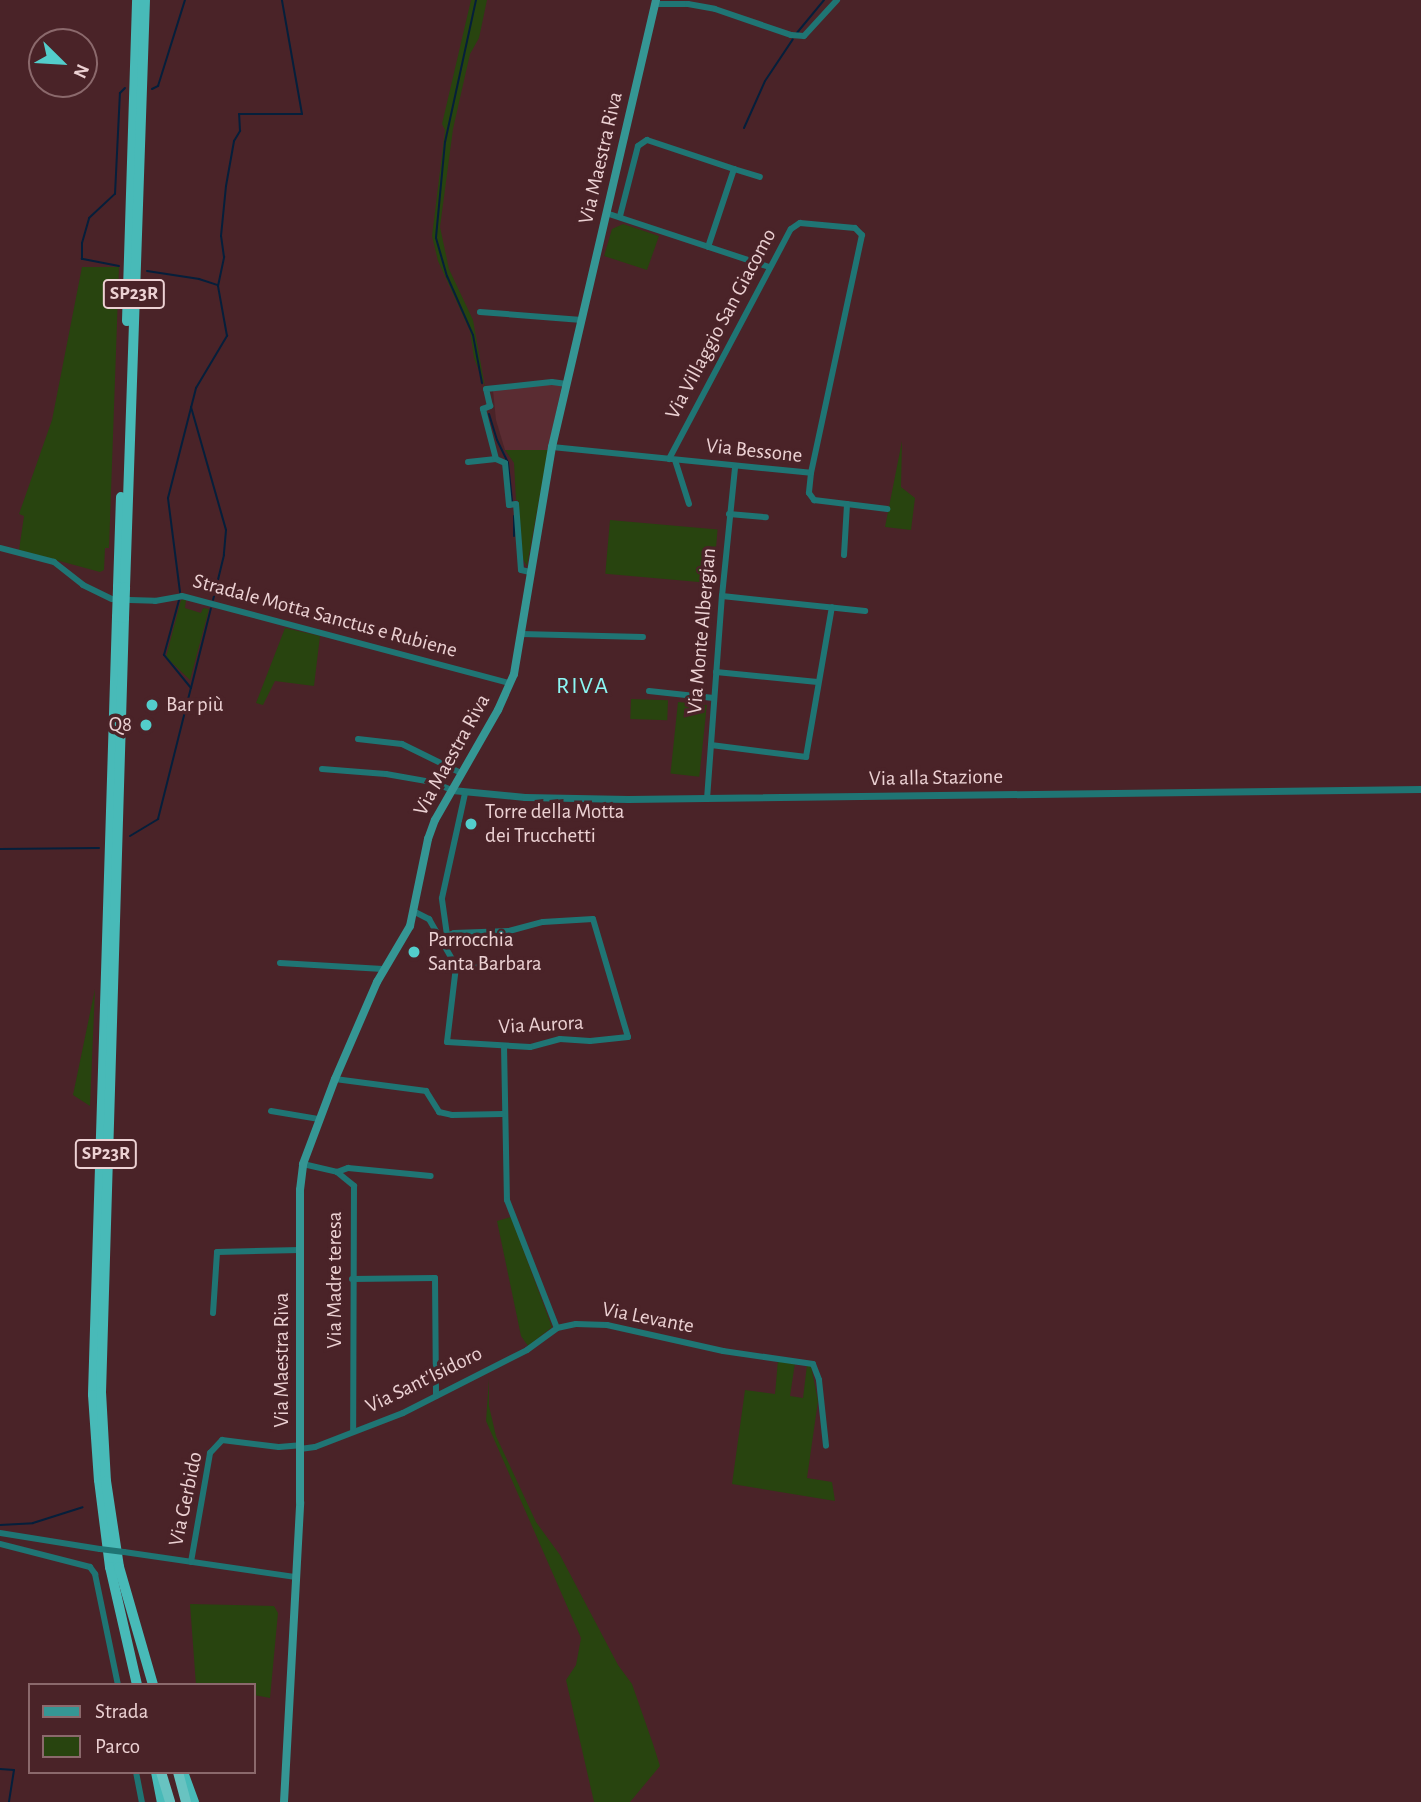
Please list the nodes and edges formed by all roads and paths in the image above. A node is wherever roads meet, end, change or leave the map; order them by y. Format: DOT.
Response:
graph roads {
  1 [pos="137,0"];
  2 [pos="145,0"];
  3 [pos="837,0"];
  4 [pos="656,2"];
  5 [pos="734,169"];
  6 [pos="760,177"];
  7 [pos="606,213"];
  8 [pos="620,216"];
  9 [pos="708,247"];
  10 [pos="769,267"];
  11 [pos="480,312"];
  12 [pos="582,320"];
  13 [pos="567,384"];
  14 [pos="552,447"];
  15 [pos="496,459"];
  16 [pos="672,459"];
  17 [pos="468,462"];
  18 [pos="735,467"];
  19 [pos="811,473"];
  20 [pos="690,504"];
  21 [pos="847,504"];
  22 [pos="887,509"];
  23 [pos="729,514"];
  24 [pos="766,517"];
  25 [pos="0,548"];
  26 [pos="844,555"];
  27 [pos="530,572"];
  28 [pos="122,587"];
  29 [pos="722,596"];
  30 [pos="112,599"];
  31 [pos="130,600"];
  32 [pos="832,607"];
  33 [pos="865,611"];
  34 [pos="120,618"];
  35 [pos="521,635"];
  36 [pos="643,637"];
  37 [pos="716,671"];
  38 [pos="818,682"];
  39 [pos="510,683"];
  40 [pos="649,691"];
  41 [pos="714,698"];
  42 [pos="358,739"];
  43 [pos="711,745"];
  44 [pos="322,769"];
  45 [pos="461,773"];
  46 [pos="1421,789"];
  47 [pos="452,790"];
  48 [pos="465,793"];
  49 [pos="708,799"];
  50 [pos="415,912"];
  51 [pos="443,937"];
  52 [pos="280,963"];
  53 [pos="456,966"];
  54 [pos="383,969"];
  55 [pos="508,970"];
  56 [pos="504,1046"];
  57 [pos="335,1079"];
  58 [pos="271,1111"];
  59 [pos="503,1114"];
  60 [pos="319,1119"];
  61 [pos="303,1164"];
  62 [pos="337,1172"];
  63 [pos="431,1176"];
  64 [pos="300,1250"];
  65 [pos="352,1279"];
  66 [pos="213,1313"];
  67 [pos="557,1328"];
  68 [pos="436,1396"];
  69 [pos="353,1431"];
  70 [pos="826,1446"];
  71 [pos="300,1447"];
  72 [pos="0,1533"];
  73 [pos="0,1544"];
  74 [pos="191,1562"];
  75 [pos="296,1577"];
  76 [pos="118,1683"];
  77 [pos="137,1683"];
  78 [pos="152,1683"];
  79 [pos="136,1774"];
  80 [pos="159,1774"];
  81 [pos="160,1774"];
  82 [pos="181,1774"];
  83 [pos="182,1774"];
  84 [pos="142,1802"];
  85 [pos="162,1802"];
  86 [pos="170,1802"];
  87 [pos="186,1802"];
  88 [pos="194,1802"];
  89 [pos="284,1802"];
  1 -- 28 [label="highway, SP23R"];
  2 -- 28 [label="highway, SP23R"];
  3 -- 4 [label="street"];
  4 -- 7 [label="main road, Via Maestra Riva"];
  5 -- 6 [label="street"];
  5 -- 8 [label="street"];
  5 -- 9 [label="street"];
  7 -- 8 [label="street"];
  7 -- 12 [label="main road, Via Maestra Riva"];
  8 -- 9 [label="street"];
  9 -- 10 [label="street"];
  10 -- 16 [label="street, Via Villaggio San Giacomo"];
  10 -- 19 [label="street, Via Villaggio San Giacomo"];
  11 -- 12 [label="street"];
  12 -- 13 [label="main road, Via Maestra Riva"];
  13 -- 14 [label="main road, Via Maestra Riva"];
  13 -- 15 [label="street, Via Maestra Riva"];
  14 -- 16 [label="street, Via Bessone"];
  14 -- 27 [label="main road, Via Maestra Riva"];
  15 -- 17 [label="street"];
  15 -- 27 [label="street, Via Maestra Riva"];
  16 -- 18 [label="street, Via Bessone"];
  16 -- 20 [label="street"];
  18 -- 19 [label="street, Via Bessone"];
  18 -- 23 [label="street, Via Monte Albergian"];
  19 -- 21 [label="street, Via Bessone"];
  21 -- 22 [label="street, Via Bessone"];
  21 -- 26 [label="street"];
  23 -- 24 [label="street"];
  23 -- 29 [label="street, Via Monte Albergian"];
  25 -- 30 [label="street"];
  27 -- 35 [label="main road, Via Maestra Riva"];
  28 -- 34 [label="highway, SP23R, bridge"];
  29 -- 32 [label="street"];
  29 -- 37 [label="street, Via Monte Albergian"];
  31 -- 39 [label="street, Stradale Motta Sanctus e Rubiene"];
  32 -- 33 [label="street"];
  32 -- 38 [label="street"];
  34 -- 77 [label="highway, SP23R"];
  34 -- 78 [label="highway, SP23R"];
  35 -- 36 [label="street"];
  35 -- 39 [label="main road, Via Maestra Riva"];
  37 -- 38 [label="street"];
  37 -- 41 [label="street, Via Monte Albergian"];
  38 -- 43 [label="street"];
  39 -- 45 [label="main road, Via Maestra Riva"];
  40 -- 41 [label="street"];
  41 -- 43 [label="street, Via Monte Albergian"];
  42 -- 45 [label="street"];
  43 -- 49 [label="street, Via Monte Albergian"];
  44 -- 47 [label="street"];
  45 -- 47 [label="main road, Via Maestra Riva"];
  46 -- 49 [label="street, Via alla Stazione"];
  47 -- 48 [label="street, Via alla Stazione"];
  47 -- 50 [label="main road, Via Maestra Riva"];
  48 -- 49 [label="street, Via alla Stazione"];
  48 -- 51 [label="street"];
  50 -- 51 [label="street"];
  50 -- 54 [label="main road, Via Maestra Riva"];
  51 -- 53 [label="street"];
  51 -- 56 [label="street, Via Aurora"];
  52 -- 54 [label="street"];
  53 -- 55 [label="street"];
  53 -- 56 [label="street, Via Aurora"];
  54 -- 57 [label="main road, Via Maestra Riva"];
  56 -- 59 [label="street"];
  57 -- 59 [label="street"];
  57 -- 60 [label="main road, Via Maestra Riva"];
  58 -- 60 [label="street"];
  59 -- 67 [label="street"];
  60 -- 61 [label="main road, Via Maestra Riva"];
  61 -- 62 [label="street"];
  61 -- 64 [label="main road, Via Maestra Riva"];
  62 -- 63 [label="street"];
  62 -- 65 [label="street, Via Madre teresa"];
  64 -- 66 [label="street"];
  64 -- 71 [label="main road, Via Maestra Riva"];
  65 -- 68 [label="street"];
  65 -- 69 [label="street, Via Madre teresa"];
  67 -- 68 [label="street, Via Sant'Isidoro"];
  67 -- 70 [label="street, Via Levante"];
  68 -- 69 [label="street, Via Sant'Isidoro"];
  69 -- 71 [label="street, Via Sant'Isidoro"];
  71 -- 74 [label="street, Via Gerbido"];
  71 -- 75 [label="main road, Via Maestra Riva"];
  72 -- 74 [label="street, bridge"];
  73 -- 76 [label="street"];
  74 -- 75 [label="street"];
  75 -- 89 [label="main road, Via Maestra Riva"];
  79 -- 84 [label="street"];
  80 -- 85 [label="highway"];
  81 -- 86 [label="highway"];
  82 -- 87 [label="highway"];
  83 -- 88 [label="highway"];
}
